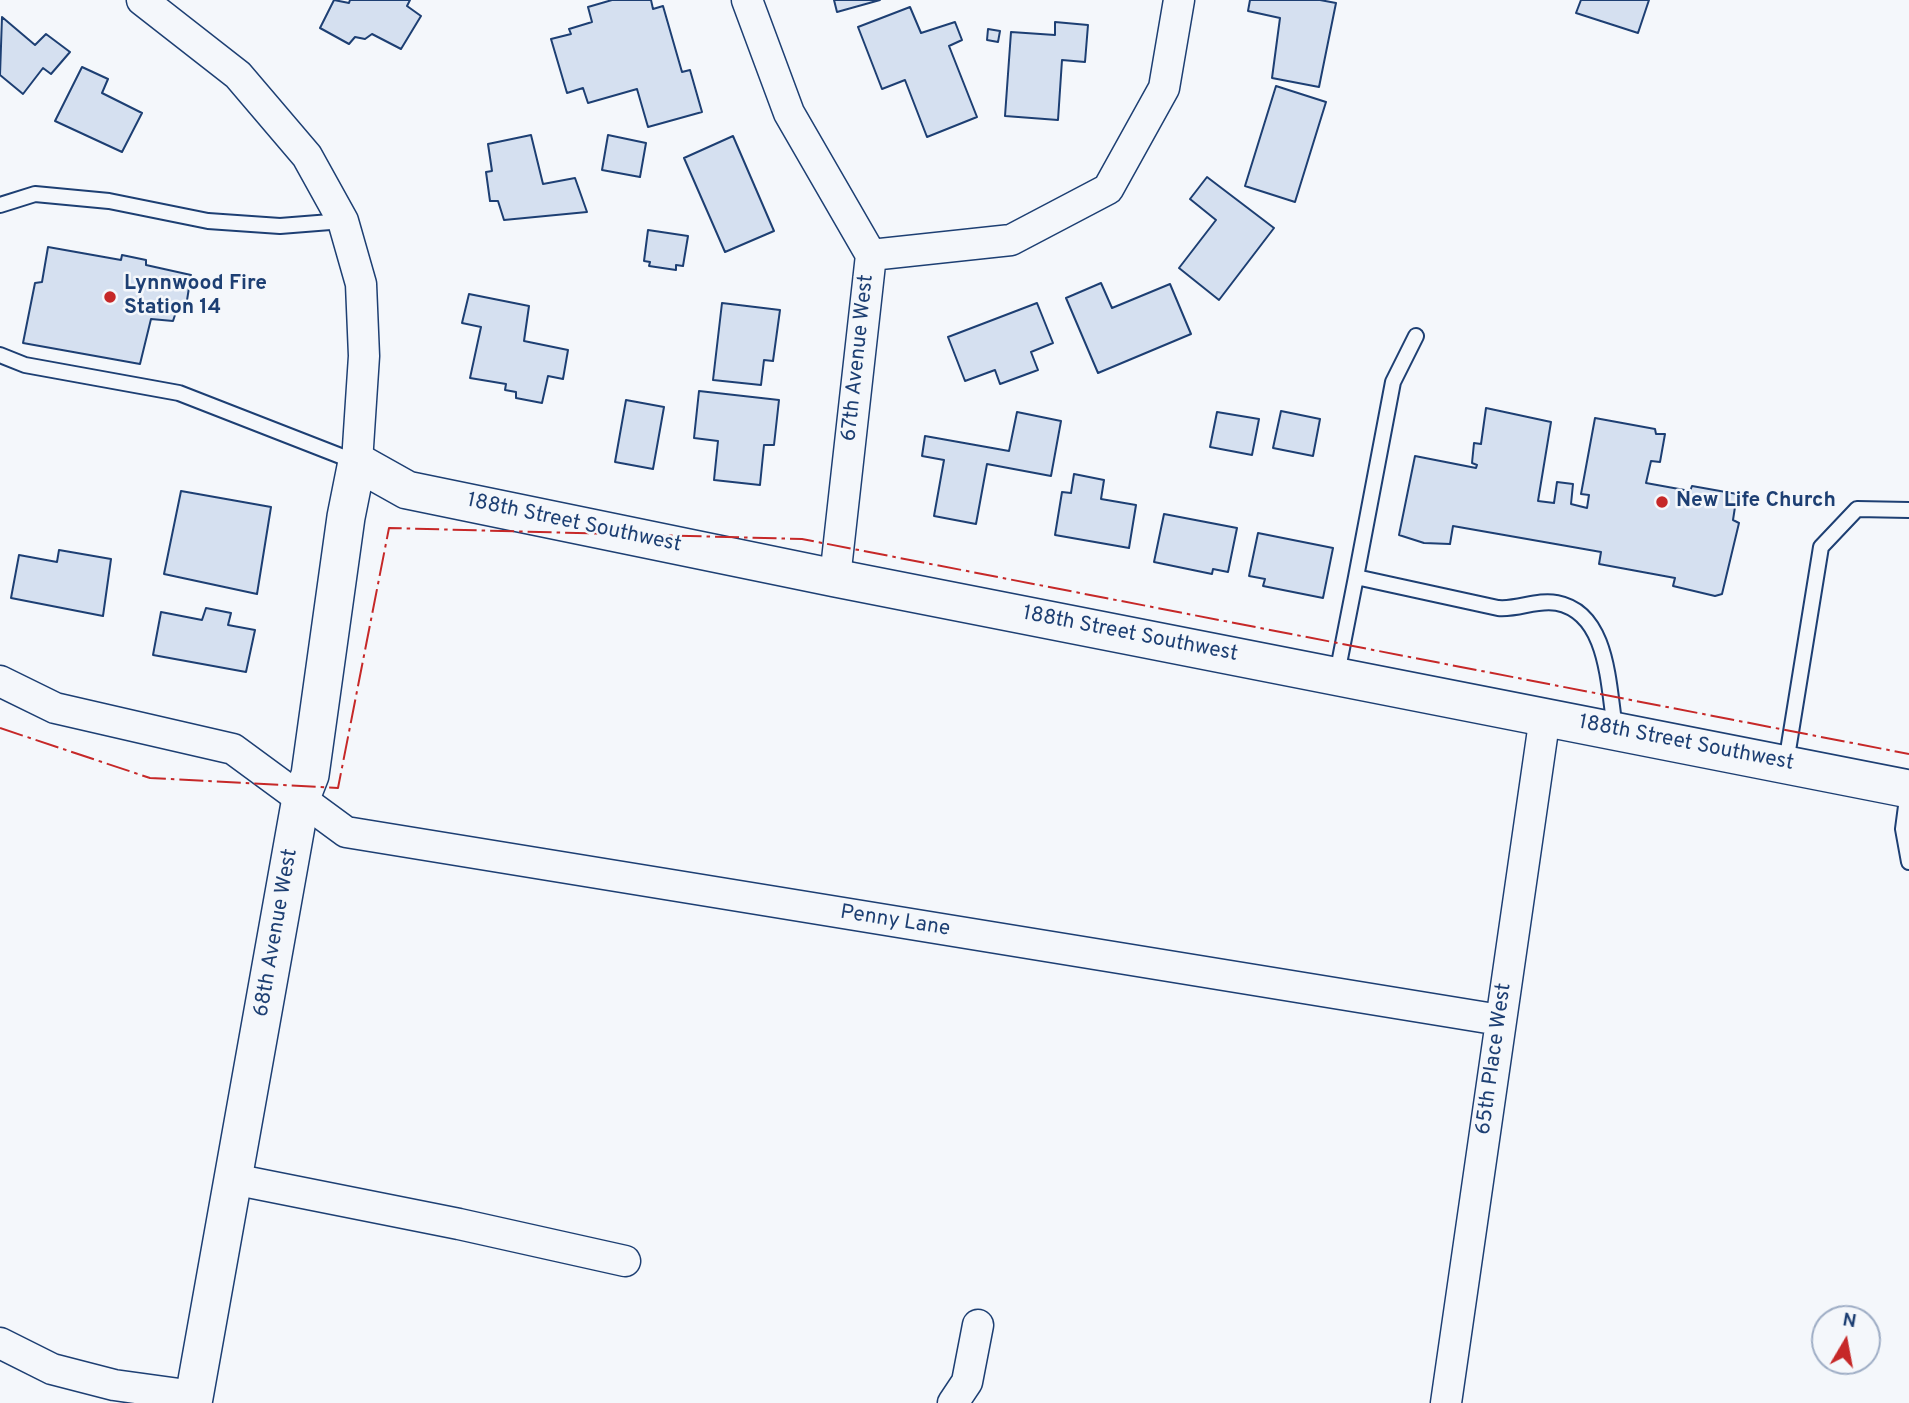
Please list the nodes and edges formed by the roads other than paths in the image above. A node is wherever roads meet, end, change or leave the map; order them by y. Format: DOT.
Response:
graph roads {
  1 [pos="143,0"];
  2 [pos="747,0"];
  3 [pos="1179,0"];
  4 [pos="0,205"];
  5 [pos="343,221"];
  6 [pos="871,255"];
  7 [pos="1416,336"];
  8 [pos="0,355"];
  9 [pos="357,463"];
  10 [pos="1909,510"];
  11 [pos="1356,577"];
  12 [pos="835,578"];
  13 [pos="1337,676"];
  14 [pos="0,681"];
  15 [pos="1545,716"];
  16 [pos="1615,730"];
  17 [pos="1786,764"];
  18 [pos="1908,789"];
  19 [pos="301,798"];
  20 [pos="1909,862"];
  21 [pos="1500,1020"];
  22 [pos="233,1179"];
  23 [pos="625,1261"];
  24 [pos="978,1325"];
  25 [pos="0,1343"];
  26 [pos="193,1400"];
  27 [pos="953,1403"];
  28 [pos="1446,1403"];
  1 -- 5 [label="street"];
  2 -- 6 [label="street, 67th Avenue West"];
  3 -- 6 [label="street"];
  4 -- 5 [label="lane"];
  5 -- 9 [label="street"];
  6 -- 12 [label="street, 67th Avenue West"];
  7 -- 11 [label="lane"];
  8 -- 9 [label="lane"];
  9 -- 12 [label="street, 188th Street Southwest"];
  9 -- 19 [label="street, 68th Avenue West"];
  10 -- 17 [label="lane"];
  11 -- 13 [label="lane"];
  11 -- 16 [label="lane"];
  12 -- 13 [label="street, 188th Street Southwest"];
  13 -- 15 [label="street, 188th Street Southwest"];
  14 -- 19 [label="street, Penny Lane"];
  15 -- 16 [label="street, 188th Street Southwest"];
  15 -- 21 [label="street, 65th Place West"];
  16 -- 17 [label="street, 188th Street Southwest"];
  17 -- 18 [label="street, 188th Street Southwest"];
  18 -- 20 [label="lane"];
  19 -- 21 [label="street, Penny Lane"];
  19 -- 22 [label="street, 68th Avenue West"];
  21 -- 28 [label="street, 65th Place West"];
  22 -- 23 [label="street"];
  22 -- 26 [label="street, 68th Avenue West"];
  24 -- 27 [label="street"];
  25 -- 26 [label="street"];
}
